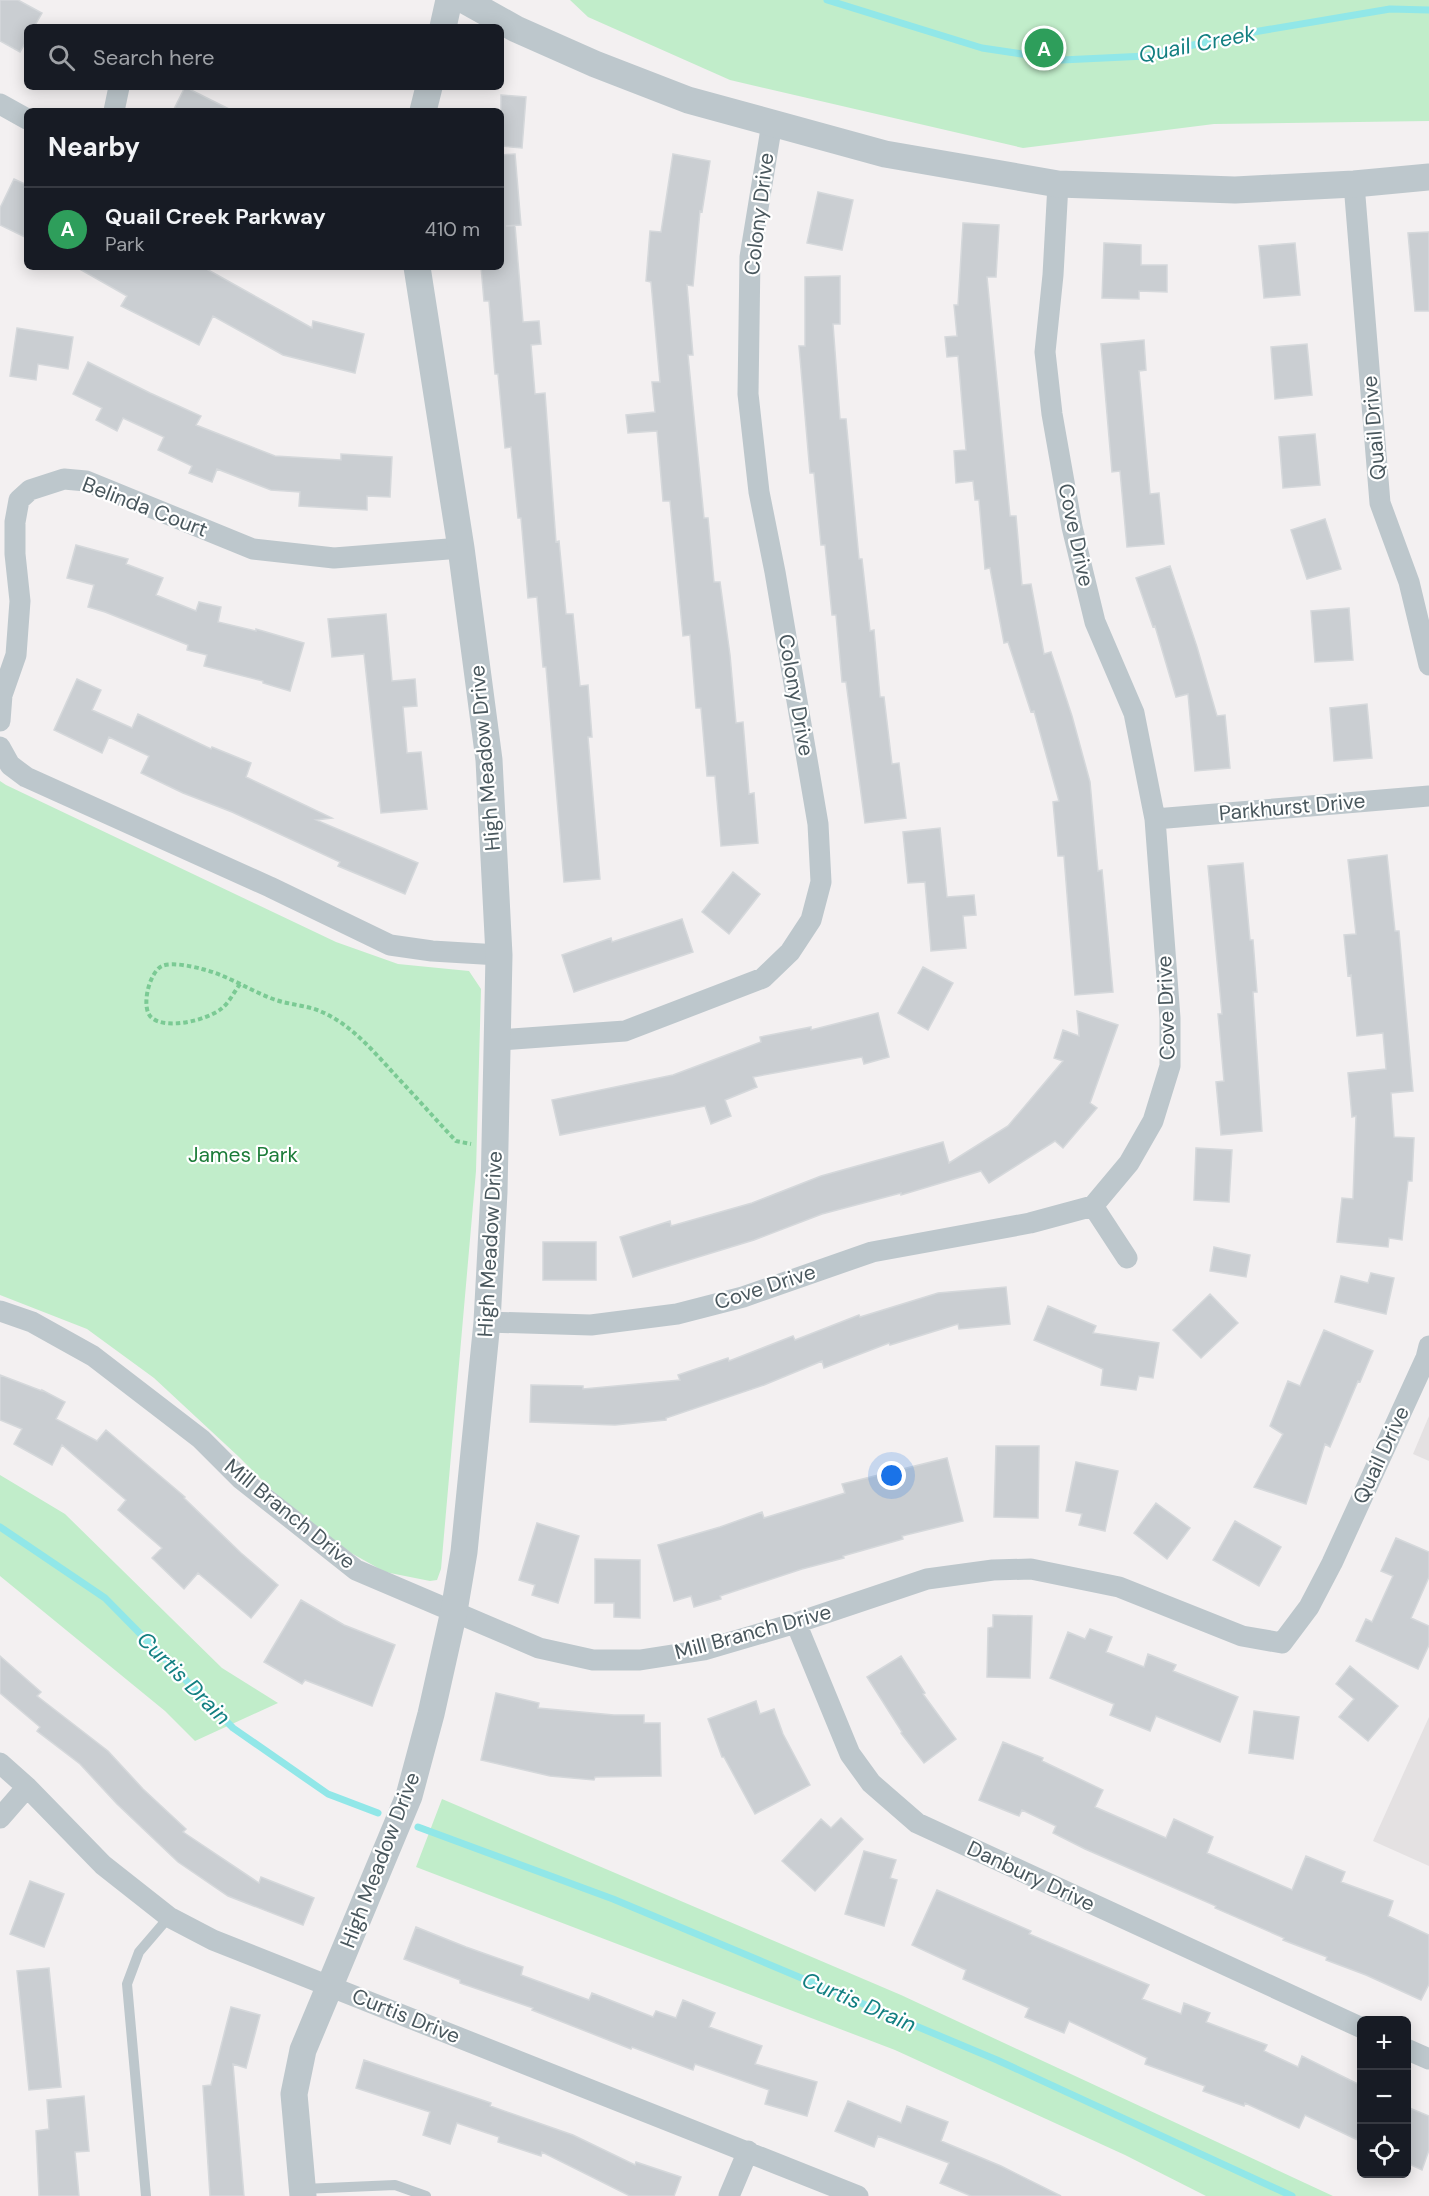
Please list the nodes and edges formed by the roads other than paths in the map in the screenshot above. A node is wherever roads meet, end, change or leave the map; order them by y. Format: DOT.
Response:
graph roads {
  1 [pos="449,0"];
  2 [pos="464,0"];
  3 [pos="444,24"];
  4 [pos="118,90"];
  5 [pos="428,90"];
  6 [pos="0,104"];
  7 [pos="115,108"];
  8 [pos="424,108"];
  9 [pos="24,117"];
  10 [pos="771,123"];
  11 [pos="1429,177"];
  12 [pos="1058,184"];
  13 [pos="1354,184"];
  14 [pos="417,270"];
  15 [pos="461,548"];
  16 [pos="1429,665"];
  17 [pos="0,722"];
  18 [pos="0,747"];
  19 [pos="1429,795"];
  20 [pos="1155,819"];
  21 [pos="499,955"];
  22 [pos="499,1040"];
  23 [pos="1093,1206"];
  24 [pos="1127,1258"];
  25 [pos="0,1311"];
  26 [pos="487,1322"];
  27 [pos="1429,1346"];
  28 [pos="1332,1563"];
  29 [pos="454,1611"];
  30 [pos="796,1623"];
  31 [pos="0,1763"];
  32 [pos="27,1787"];
  33 [pos="0,1818"];
  34 [pos="169,1917"];
  35 [pos="330,1986"];
  36 [pos="1357,2026"];
  37 [pos="1411,2051"];
  38 [pos="1429,2059"];
  39 [pos="748,2151"];
  40 [pos="303,2193"];
  41 [pos="146,2196"];
  42 [pos="426,2196"];
  43 [pos="729,2196"];
  44 [pos="858,2196"];
  1 -- 3 [label="street"];
  2 -- 10 [label="street"];
  4 -- 7 [label="street"];
  5 -- 8 [label="street"];
  6 -- 9 [label="street"];
  10 -- 12 [label="street"];
  10 -- 22 [label="street, Colony Drive"];
  11 -- 13 [label="street"];
  12 -- 13 [label="street"];
  12 -- 20 [label="street, Cove Drive"];
  13 -- 16 [label="street, Quail Drive"];
  14 -- 15 [label="street, High Meadow Drive"];
  15 -- 17 [label="street, Belinda Court"];
  15 -- 21 [label="street, High Meadow Drive"];
  18 -- 21 [label="street"];
  19 -- 20 [label="street, Parkhurst Drive"];
  20 -- 23 [label="street, Cove Drive"];
  21 -- 22 [label="street, High Meadow Drive"];
  22 -- 26 [label="street, High Meadow Drive"];
  23 -- 24 [label="street"];
  23 -- 26 [label="street, Cove Drive"];
  25 -- 29 [label="street, Mill Branch Drive"];
  26 -- 29 [label="street, High Meadow Drive"];
  27 -- 28 [label="street, Quail Drive"];
  28 -- 30 [label="street, Mill Branch Drive"];
  29 -- 30 [label="street, Mill Branch Drive"];
  29 -- 35 [label="street, High Meadow Drive"];
  30 -- 36 [label="street, Danbury Drive"];
  31 -- 32 [label="street, Curtis Drive"];
  32 -- 33 [label="street"];
  32 -- 34 [label="street, Curtis Drive"];
  34 -- 35 [label="street, Curtis Drive"];
  34 -- 41 [label="lane"];
  35 -- 39 [label="street, Curtis Drive"];
  35 -- 40 [label="street, High Meadow Drive"];
  37 -- 38 [label="street"];
  39 -- 43 [label="street"];
  39 -- 44 [label="street, Curtis Drive"];
  40 -- 42 [label="lane"];
}
